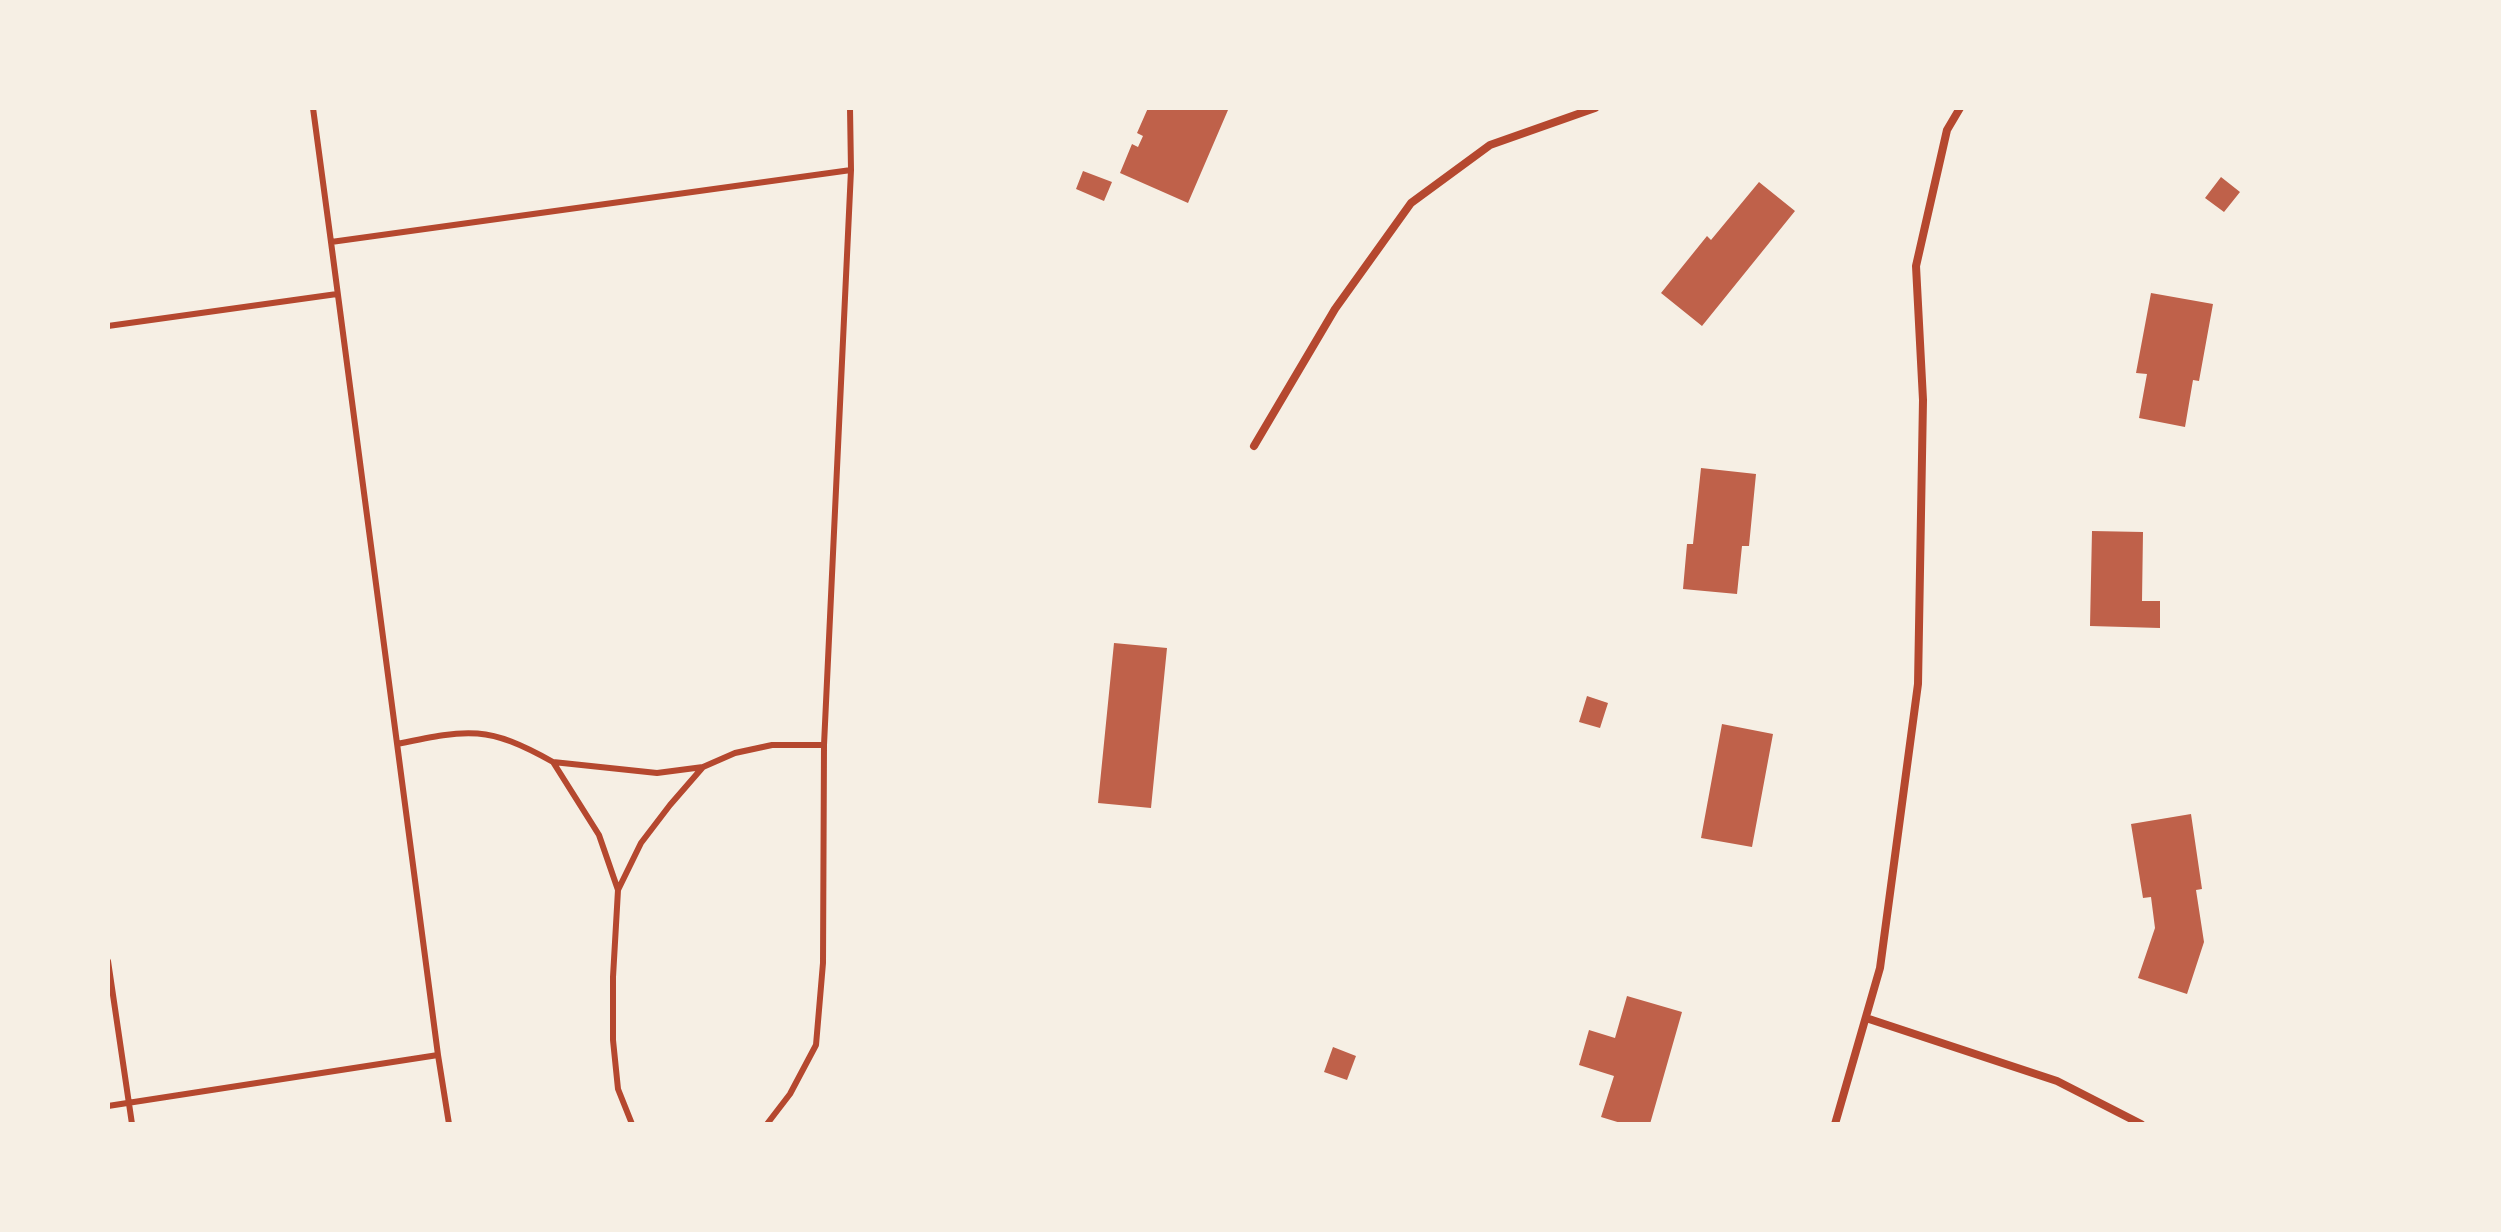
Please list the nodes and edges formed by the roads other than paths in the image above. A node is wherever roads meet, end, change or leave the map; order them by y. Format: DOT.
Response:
graph roads {
  1 [pos="313,108"];
  2 [pos="850,108"];
  3 [pos="1595,108"];
  4 [pos="1960,108"];
  5 [pos="851,170"];
  6 [pos="331,242"];
  7 [pos="337,294"];
  8 [pos="108,326"];
  9 [pos="1254,446"];
  10 [pos="397,744"];
  11 [pos="824,745"];
  12 [pos="553,762"];
  13 [pos="703,767"];
  14 [pos="618,890"];
  15 [pos="108,961"];
  16 [pos="1866,1018"];
  17 [pos="438,1055"];
  18 [pos="129,1103"];
  19 [pos="108,1106"];
  20 [pos="132,1124"];
  21 [pos="449,1124"];
  22 [pos="632,1124"];
  23 [pos="767,1124"];
  24 [pos="1835,1124"];
  25 [pos="2141,1124"];
  1 -- 6 [label="lane"];
  2 -- 5 [label="lane"];
  3 -- 9 [label="street"];
  4 -- 16 [label="street"];
  5 -- 6 [label="lane"];
  5 -- 11 [label="lane"];
  6 -- 7 [label="lane"];
  7 -- 8 [label="lane"];
  7 -- 10 [label="lane"];
  10 -- 12 [label="lane"];
  10 -- 17 [label="lane"];
  11 -- 13 [label="lane"];
  11 -- 23 [label="lane"];
  12 -- 13 [label="lane"];
  12 -- 14 [label="lane"];
  13 -- 14 [label="lane"];
  14 -- 22 [label="lane"];
  15 -- 18 [label="lane"];
  16 -- 24 [label="street"];
  16 -- 25 [label="street"];
  17 -- 18 [label="lane"];
  17 -- 21 [label="lane"];
  18 -- 19 [label="lane"];
  18 -- 20 [label="lane"];
}
